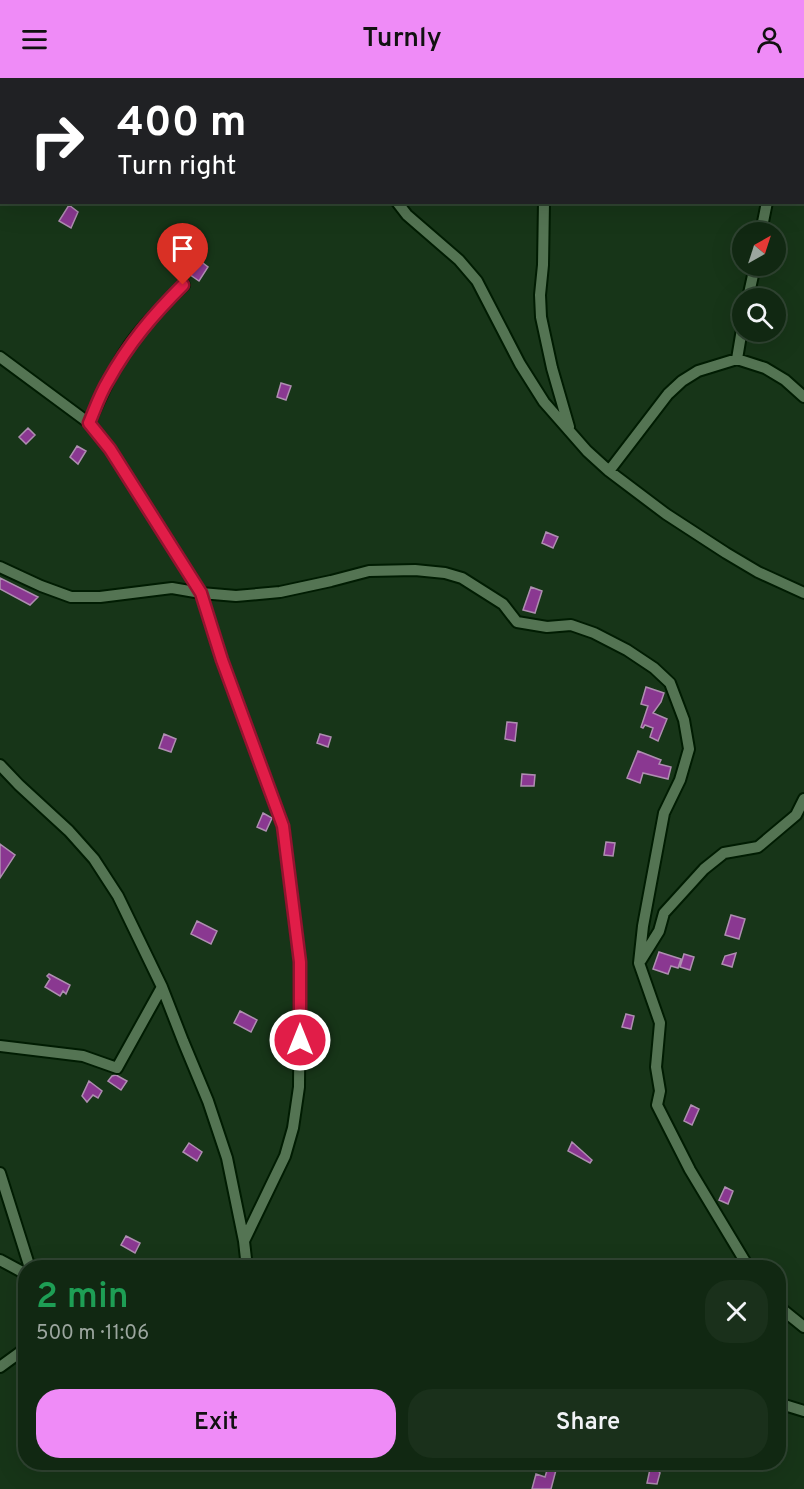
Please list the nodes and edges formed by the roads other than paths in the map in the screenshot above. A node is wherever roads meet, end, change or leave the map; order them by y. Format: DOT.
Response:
graph roads {
  1 [pos="399,204"];
  2 [pos="544,204"];
  3 [pos="767,204"];
  4 [pos="763,222"];
  5 [pos="183,285"];
  6 [pos="740,342"];
  7 [pos="0,357"];
  8 [pos="737,359"];
  9 [pos="804,397"];
  10 [pos="89,423"];
  11 [pos="570,430"];
  12 [pos="609,471"];
  13 [pos="0,567"];
  14 [pos="201,593"];
  15 [pos="804,593"];
  16 [pos="0,765"];
  17 [pos="804,799"];
  18 [pos="639,963"];
  19 [pos="162,987"];
  20 [pos="0,1046"];
  21 [pos="0,1173"];
  22 [pos="244,1241"];
  23 [pos="0,1260"];
  24 [pos="27,1260"];
  25 [pos="246,1260"];
  26 [pos="744,1260"];
  27 [pos="18,1270"];
  28 [pos="786,1312"];
  29 [pos="804,1327"];
  30 [pos="18,1354"];
  31 [pos="0,1367"];
  32 [pos="786,1405"];
  33 [pos="804,1411"];
  1 -- 11 [label="street"];
  2 -- 11 [label="street"];
  3 -- 4 [label="street"];
  5 -- 10 [label="street"];
  6 -- 8 [label="street"];
  7 -- 10 [label="street"];
  8 -- 9 [label="street"];
  8 -- 12 [label="street"];
  10 -- 14 [label="street"];
  11 -- 12 [label="street"];
  12 -- 15 [label="street"];
  13 -- 14 [label="street"];
  14 -- 18 [label="street"];
  14 -- 22 [label="street"];
  16 -- 19 [label="street"];
  17 -- 18 [label="street"];
  18 -- 26 [label="street"];
  19 -- 20 [label="street"];
  19 -- 22 [label="street"];
  21 -- 24 [label="street"];
  22 -- 25 [label="street"];
  23 -- 27 [label="street"];
  28 -- 29 [label="street"];
  30 -- 31 [label="street"];
  32 -- 33 [label="street"];
}
